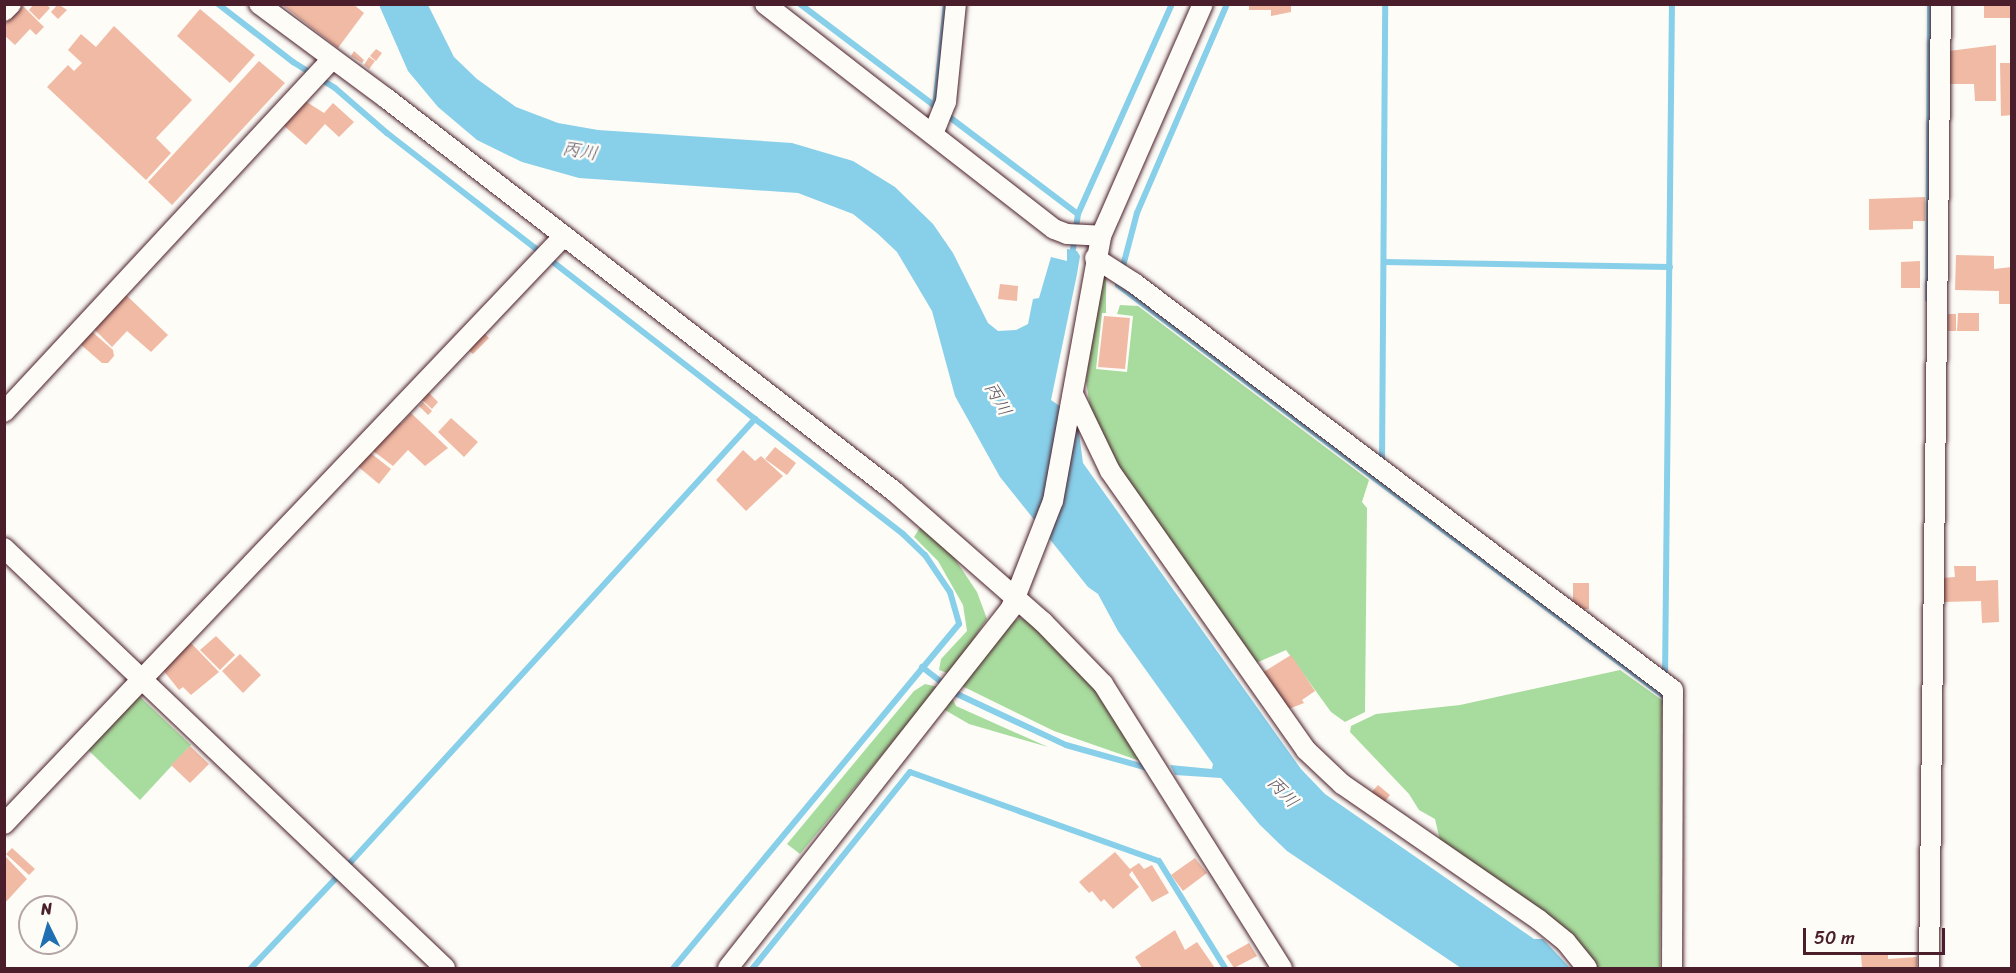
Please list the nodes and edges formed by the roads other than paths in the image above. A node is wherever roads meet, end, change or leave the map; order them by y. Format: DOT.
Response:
graph roads {
  1 [pos="10,4"];
  2 [pos="259,4"];
  3 [pos="765,4"];
  4 [pos="956,4"];
  5 [pos="1203,4"];
  6 [pos="1941,4"];
  7 [pos="4,11"];
  8 [pos="322,70"];
  9 [pos="939,119"];
  10 [pos="1101,236"];
  11 [pos="559,241"];
  12 [pos="1095,258"];
  13 [pos="1072,402"];
  14 [pos="4,412"];
  15 [pos="4,548"];
  16 [pos="1018,591"];
  17 [pos="137,682"];
  18 [pos="4,824"];
  19 [pos="445,969"];
  20 [pos="728,969"];
  21 [pos="1282,969"];
  22 [pos="1587,969"];
  23 [pos="1672,969"];
  24 [pos="1929,969"];
  1 -- 7 [label="street"];
  2 -- 8 [label="street"];
  3 -- 9 [label="street"];
  4 -- 9 [label="street"];
  5 -- 10 [label="street"];
  6 -- 24 [label="street"];
  8 -- 11 [label="street"];
  8 -- 14 [label="street"];
  9 -- 10 [label="street"];
  10 -- 12 [label="street"];
  11 -- 16 [label="street"];
  11 -- 17 [label="street"];
  12 -- 13 [label="street"];
  12 -- 23 [label="street"];
  13 -- 16 [label="street"];
  13 -- 22 [label="street"];
  15 -- 17 [label="street"];
  16 -- 20 [label="street"];
  16 -- 21 [label="street"];
  17 -- 18 [label="street"];
  17 -- 19 [label="street"];
}
